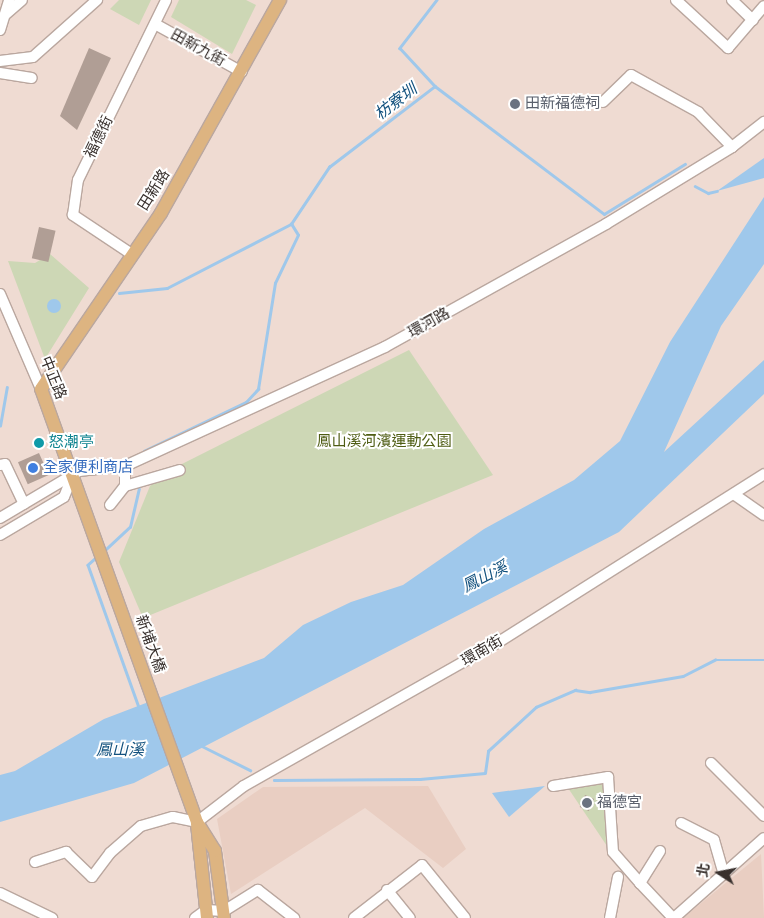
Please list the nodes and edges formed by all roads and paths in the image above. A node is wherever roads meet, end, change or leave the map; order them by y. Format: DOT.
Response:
graph roads {
  1 [pos="9,0"];
  2 [pos="22,0"];
  3 [pos="97,0"];
  4 [pos="166,0"];
  5 [pos="280,0"];
  6 [pos="676,0"];
  7 [pos="732,0"];
  8 [pos="764,6"];
  9 [pos="5,14"];
  10 [pos="753,20"];
  11 [pos="155,24"];
  12 [pos="0,30"];
  13 [pos="0,61"];
  14 [pos="242,72"];
  15 [pos="0,73"];
  16 [pos="32,78"];
  17 [pos="603,102"];
  18 [pos="764,122"];
  19 [pos="732,147"];
  20 [pos="130,253"];
  21 [pos="0,294"];
  22 [pos="41,389"];
  23 [pos="0,465"];
  24 [pos="125,466"];
  25 [pos="180,470"];
  26 [pos="764,474"];
  27 [pos="72,477"];
  28 [pos="125,486"];
  29 [pos="735,495"];
  30 [pos="24,504"];
  31 [pos="110,504"];
  32 [pos="764,514"];
  33 [pos="0,518"];
  34 [pos="0,535"];
  35 [pos="711,763"];
  36 [pos="553,786"];
  37 [pos="764,816"];
  38 [pos="197,822"];
  39 [pos="681,824"];
  40 [pos="763,841"];
  41 [pos="660,851"];
  42 [pos="35,862"];
  43 [pos="724,874"];
  44 [pos="618,877"];
  45 [pos="640,883"];
  46 [pos="387,890"];
  47 [pos="0,893"];
  48 [pos="207,914"];
  49 [pos="224,915"];
  50 [pos="52,918"];
  51 [pos="194,918"];
  52 [pos="294,918"];
  53 [pos="354,918"];
  54 [pos="410,918"];
  55 [pos="465,918"];
  56 [pos="610,918"];
  57 [pos="674,918"];
  1 -- 9 [label="street"];
  2 -- 9 [label="street"];
  3 -- 13 [label="street"];
  4 -- 11 [label="street, 福德街"];
  5 -- 14 [label="main road, 田新路"];
  6 -- 10 [label="street"];
  7 -- 10 [label="street"];
  8 -- 10 [label="street"];
  9 -- 12 [label="street"];
  11 -- 14 [label="street, 田新九街"];
  11 -- 20 [label="street, 福德街"];
  14 -- 20 [label="main road, 田新路"];
  15 -- 16 [label="street"];
  17 -- 19 [label="street"];
  18 -- 19 [label="street, 環河路"];
  19 -- 24 [label="street, 環河路"];
  20 -- 22 [label="main road, 田新路"];
  21 -- 22 [label="street, 中正路"];
  22 -- 27 [label="main road, 中正路"];
  23 -- 30 [label="street"];
  24 -- 27 [label="street, 環河路"];
  24 -- 28 [label="street"];
  25 -- 28 [label="street"];
  26 -- 29 [label="street, 環南街"];
  27 -- 30 [label="street, 環河路"];
  27 -- 34 [label="street"];
  27 -- 38 [label="main road, 新埔大橋"];
  28 -- 31 [label="street"];
  29 -- 32 [label="street"];
  29 -- 38 [label="street, 環南街"];
  30 -- 33 [label="street, 環河路"];
  35 -- 37 [label="street"];
  36 -- 45 [label="street"];
  38 -- 42 [label="street"];
  38 -- 48 [label="main road"];
  38 -- 49 [label="main road"];
  39 -- 43 [label="street"];
  40 -- 43 [label="street"];
  41 -- 45 [label="street"];
  43 -- 57 [label="street"];
  44 -- 56 [label="street"];
  45 -- 57 [label="street"];
  46 -- 53 [label="street"];
  46 -- 54 [label="street"];
  46 -- 55 [label="street"];
  47 -- 50 [label="street"];
  48 -- 49 [label="street"];
  48 -- 51 [label="street"];
  49 -- 52 [label="street"];
}
